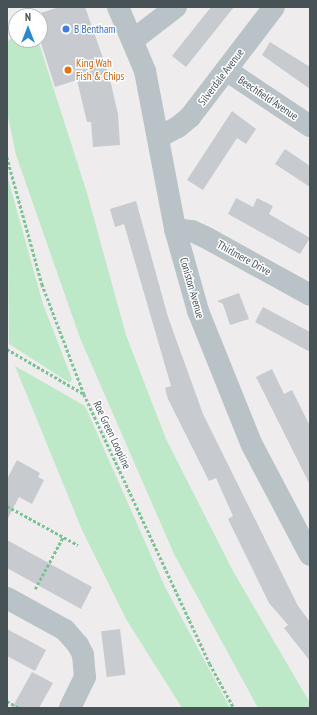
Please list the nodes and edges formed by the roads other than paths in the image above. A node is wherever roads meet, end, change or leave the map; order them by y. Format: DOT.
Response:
graph roads {
  1 [pos="118,7"];
  2 [pos="176,7"];
  3 [pos="274,7"];
  4 [pos="133,40"];
  5 [pos="226,70"];
  6 [pos="310,126"];
  7 [pos="159,137"];
  8 [pos="175,229"];
  9 [pos="310,295"];
  10 [pos="310,555"];
  11 [pos="16,603"];
  12 [pos="70,708"];
  1 -- 4 [label="street, Coniston Avenue"];
  2 -- 4 [label="street"];
  3 -- 5 [label="street, Silverdale Avenue"];
  4 -- 7 [label="street, Coniston Avenue"];
  5 -- 6 [label="street, Beechfield Avenue"];
  5 -- 7 [label="street, Silverdale Avenue"];
  7 -- 8 [label="street, Coniston Avenue"];
  8 -- 9 [label="street, Thirlmere Drive"];
  8 -- 10 [label="street, Coniston Avenue"];
  11 -- 12 [label="street"];
}
